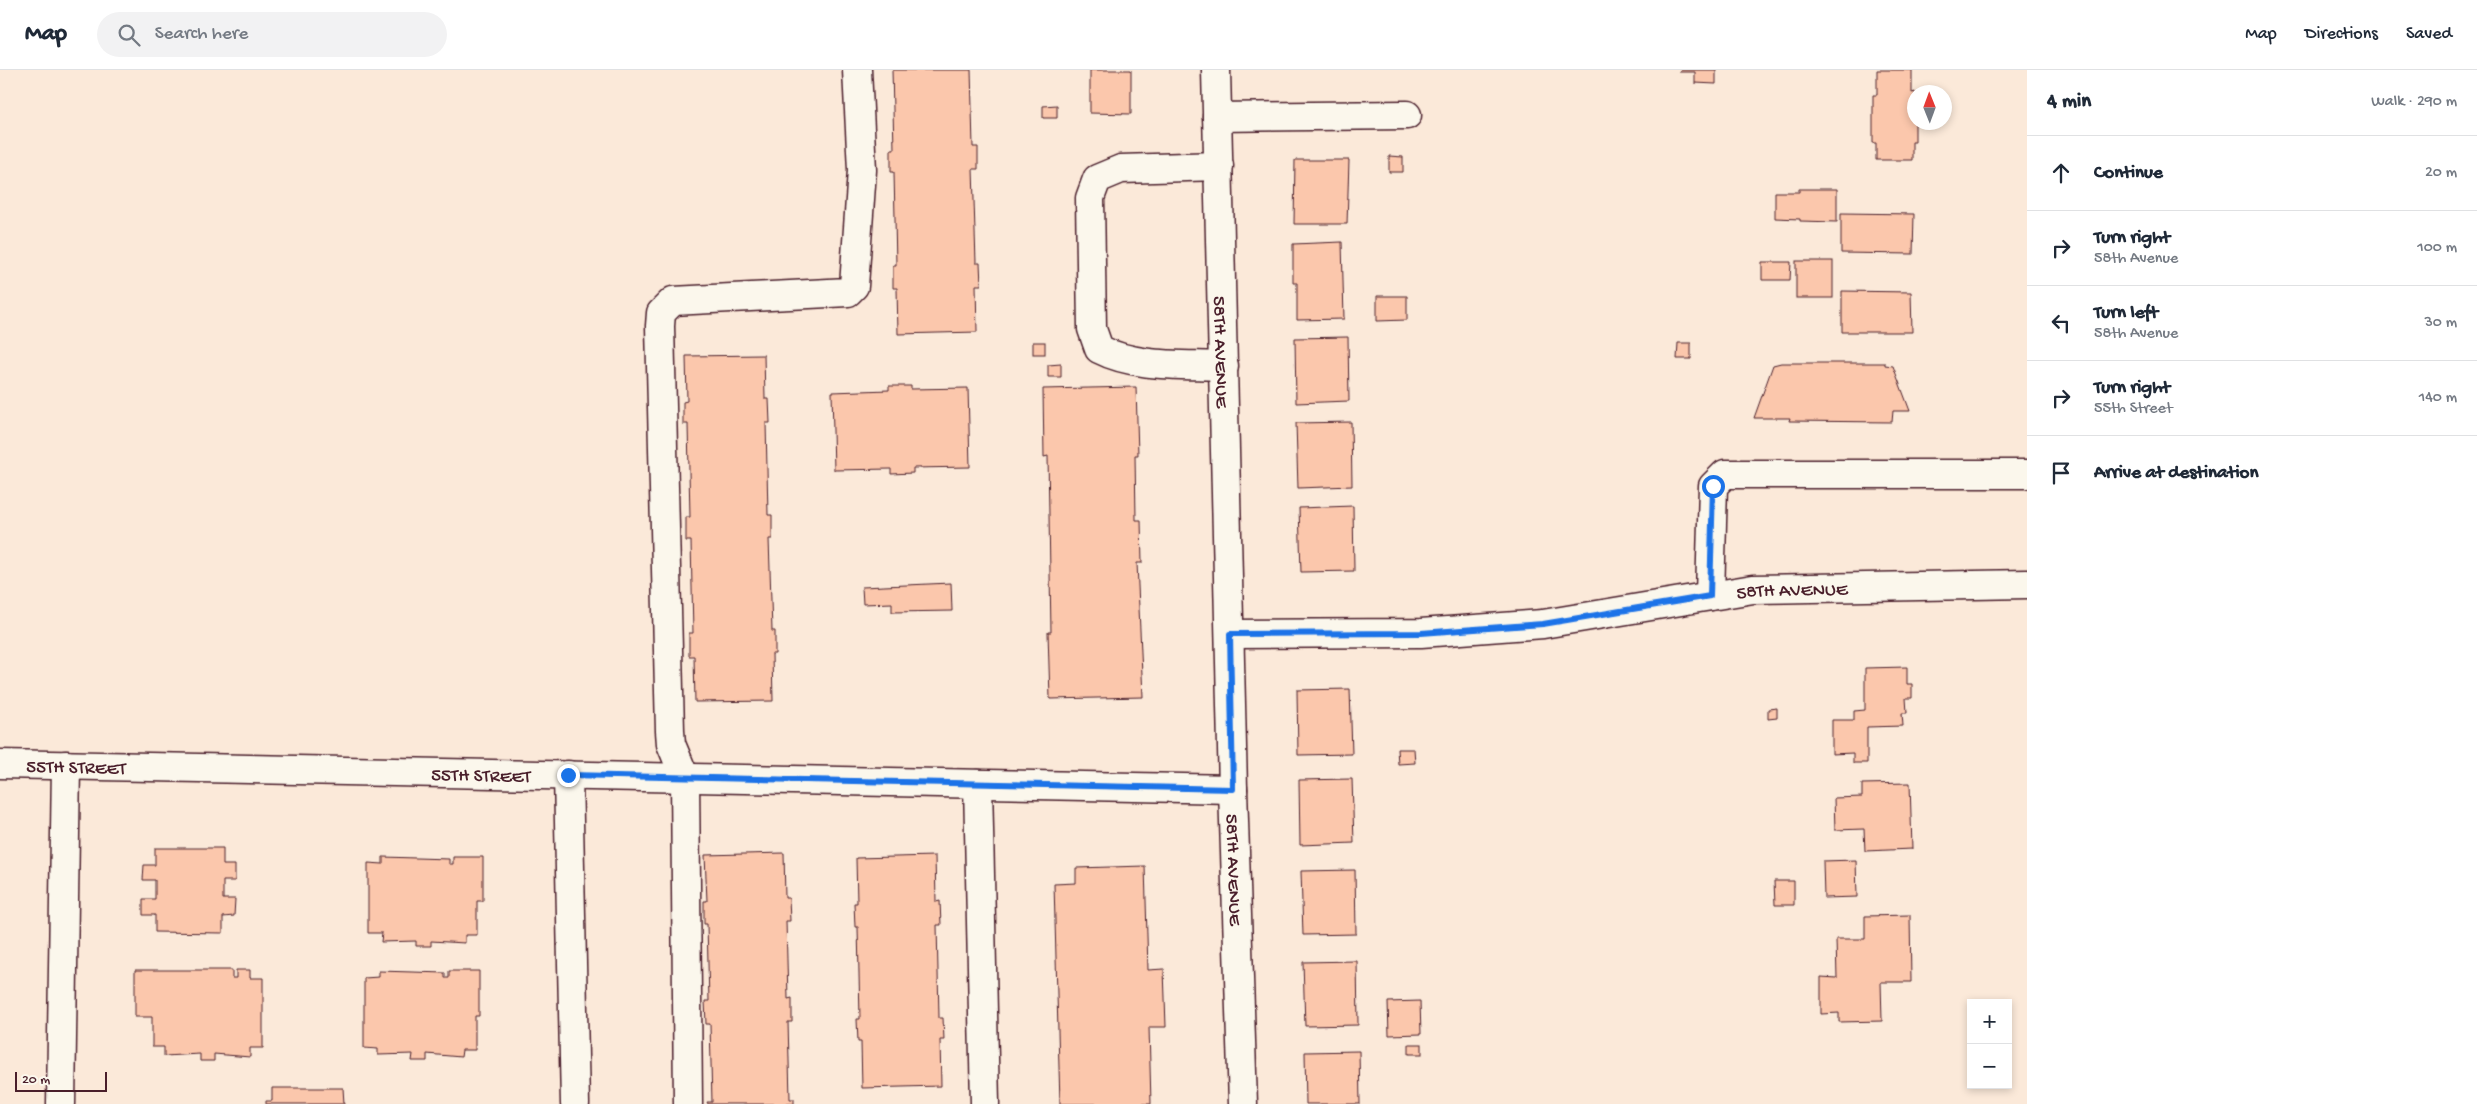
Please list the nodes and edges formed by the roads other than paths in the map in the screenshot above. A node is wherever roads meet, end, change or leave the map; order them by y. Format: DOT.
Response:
graph roads {
  1 [pos="857,70"];
  2 [pos="1216,70"];
  3 [pos="1407,115"];
  4 [pos="1218,116"];
  5 [pos="1219,166"];
  6 [pos="1224,366"];
  7 [pos="2027,474"];
  8 [pos="2027,584"];
  9 [pos="1710,596"];
  10 [pos="1230,634"];
  11 [pos="0,764"];
  12 [pos="66,765"];
  13 [pos="568,775"];
  14 [pos="685,778"];
  15 [pos="978,784"];
  16 [pos="1233,789"];
  17 [pos="61,1104"];
  18 [pos="575,1104"];
  19 [pos="688,1104"];
  20 [pos="985,1104"];
  21 [pos="1243,1104"];
  1 -- 14 [label="street"];
  2 -- 4 [label="street, 58TH AVENUE"];
  3 -- 4 [label="street"];
  4 -- 5 [label="street, 58TH AVENUE"];
  5 -- 6 [label="street, 58TH AVENUE"];
  5 -- 6 [label="street"];
  6 -- 10 [label="street, 58TH AVENUE"];
  7 -- 9 [label="street"];
  8 -- 9 [label="street, 58TH AVENUE"];
  9 -- 10 [label="street, 58TH AVENUE"];
  10 -- 16 [label="street, 58TH AVENUE"];
  11 -- 12 [label="street, 55TH STREET"];
  12 -- 13 [label="street, 55TH STREET"];
  12 -- 17 [label="street"];
  13 -- 14 [label="street, 55TH STREET"];
  13 -- 18 [label="street"];
  14 -- 15 [label="street, 55TH STREET"];
  14 -- 19 [label="street"];
  15 -- 16 [label="street, 55TH STREET"];
  15 -- 20 [label="street"];
  16 -- 21 [label="street, 58TH AVENUE"];
}
